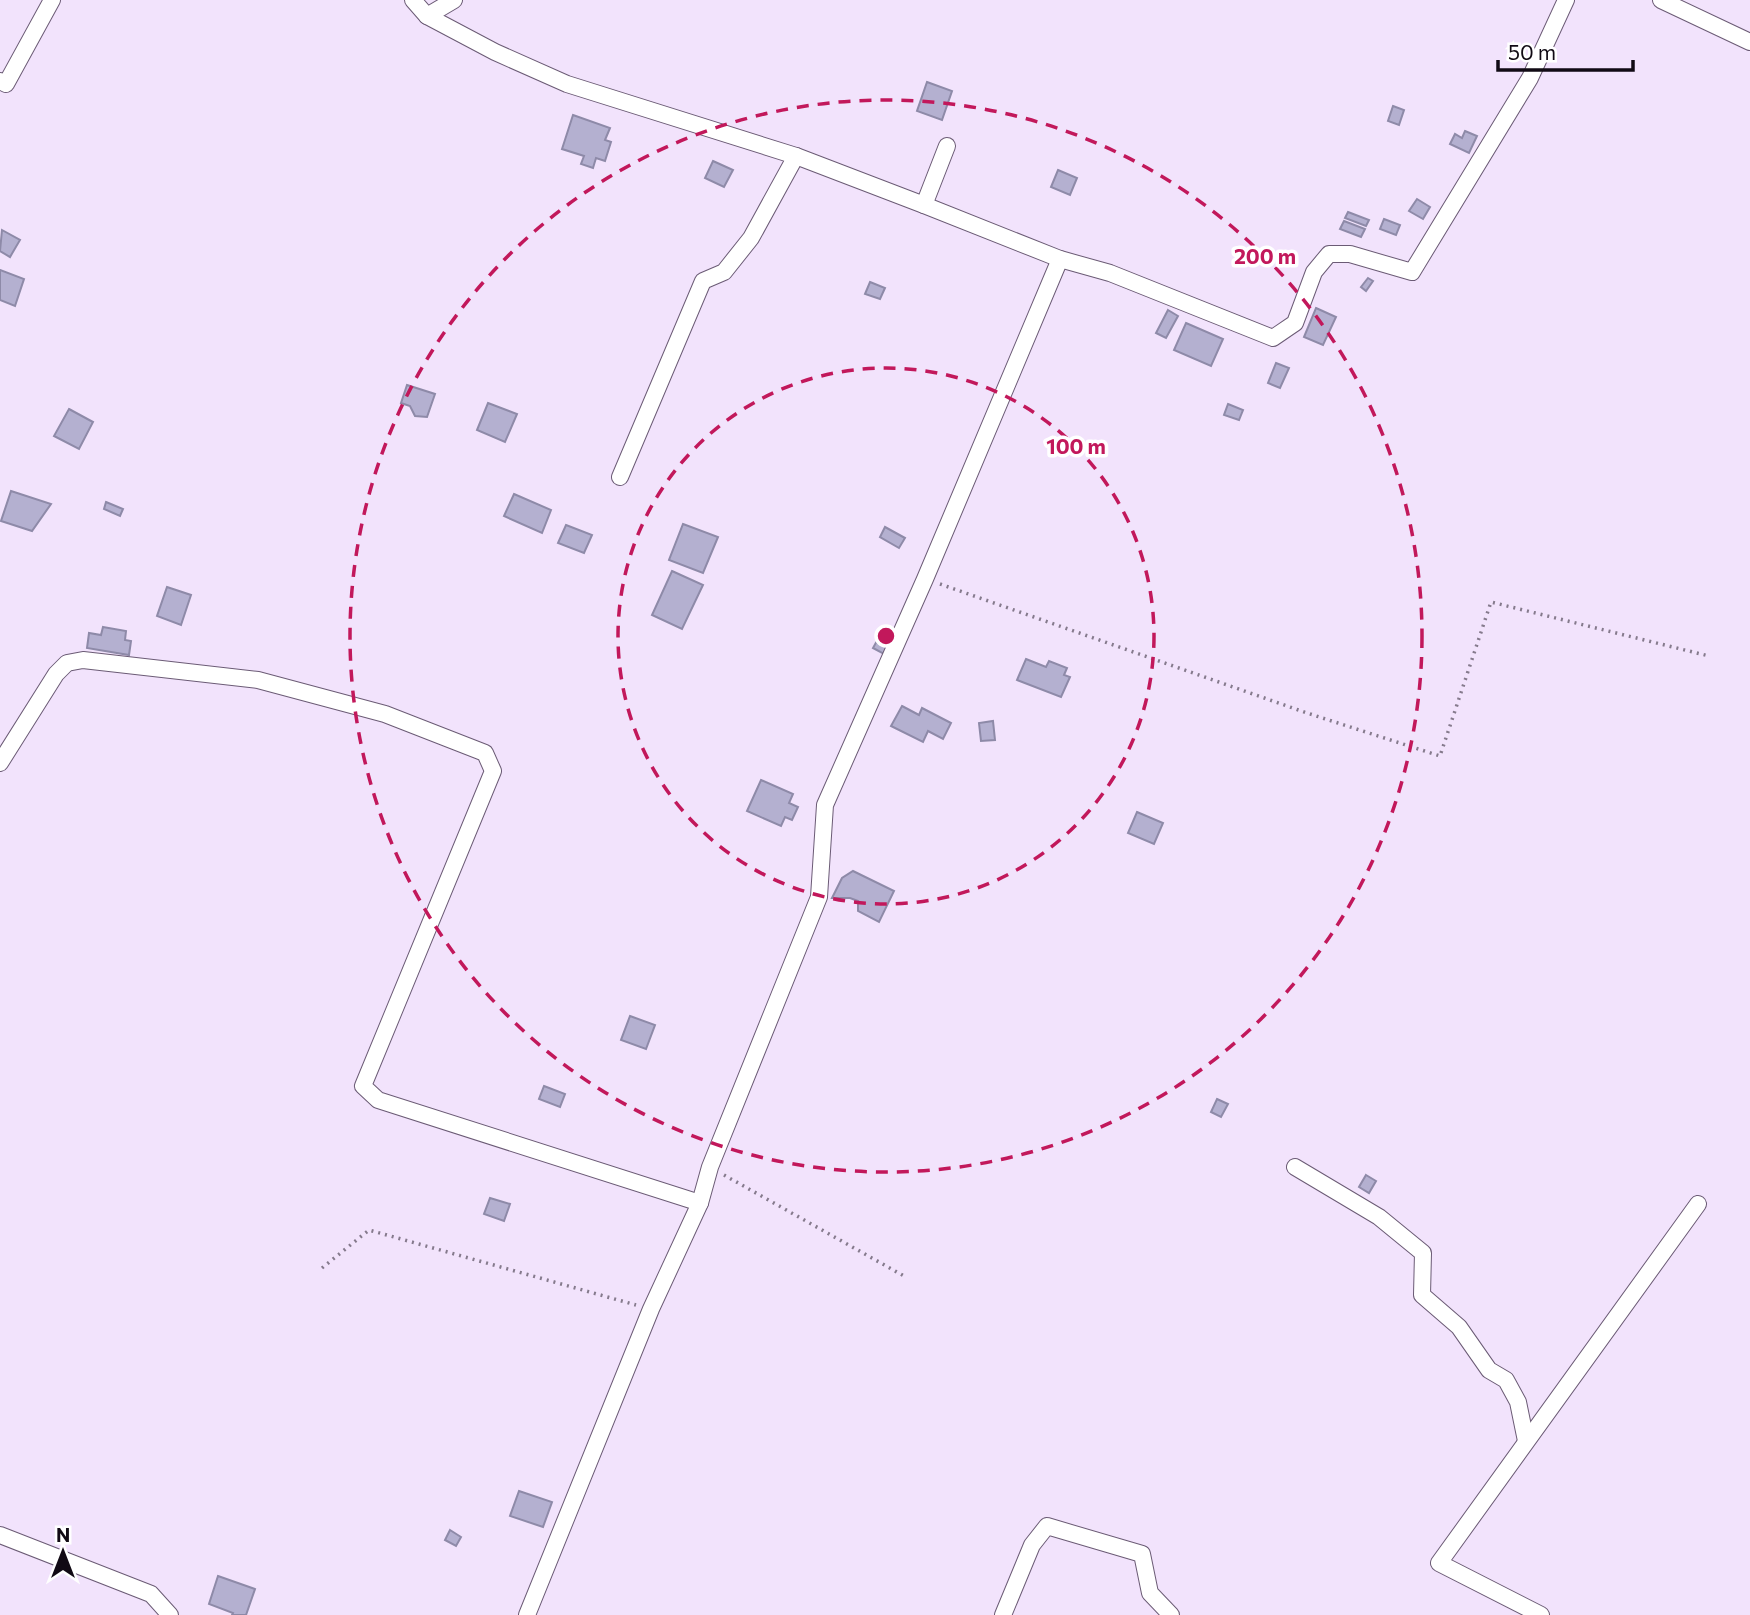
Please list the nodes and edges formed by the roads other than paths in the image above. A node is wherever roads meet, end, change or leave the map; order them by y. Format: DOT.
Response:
graph roads {
  1 [pos="52,0"];
  2 [pos="413,0"];
  3 [pos="454,0"];
  4 [pos="1566,0"];
  5 [pos="1661,0"];
  6 [pos="427,16"];
  7 [pos="1750,42"];
  8 [pos="0,80"];
  9 [pos="947,146"];
  10 [pos="796,156"];
  11 [pos="924,205"];
  12 [pos="1060,259"];
  13 [pos="620,477"];
  14 [pos="0,763"];
  15 [pos="1295,1167"];
  16 [pos="700,1203"];
  17 [pos="1698,1205"];
  18 [pos="1526,1441"];
  19 [pos="0,1535"];
  20 [pos="170,1615"];
  21 [pos="527,1615"];
  22 [pos="1003,1615"];
  23 [pos="1171,1615"];
  24 [pos="1541,1615"];
  1 -- 8 [label="street"];
  2 -- 6 [label="street"];
  3 -- 6 [label="street"];
  4 -- 12 [label="street"];
  5 -- 7 [label="street"];
  6 -- 10 [label="street"];
  9 -- 11 [label="street"];
  10 -- 11 [label="street"];
  10 -- 13 [label="street"];
  11 -- 12 [label="street"];
  12 -- 16 [label="street"];
  14 -- 16 [label="street"];
  15 -- 18 [label="street"];
  16 -- 21 [label="street"];
  17 -- 18 [label="street"];
  18 -- 24 [label="street"];
  19 -- 20 [label="street"];
  22 -- 23 [label="street"];
}
